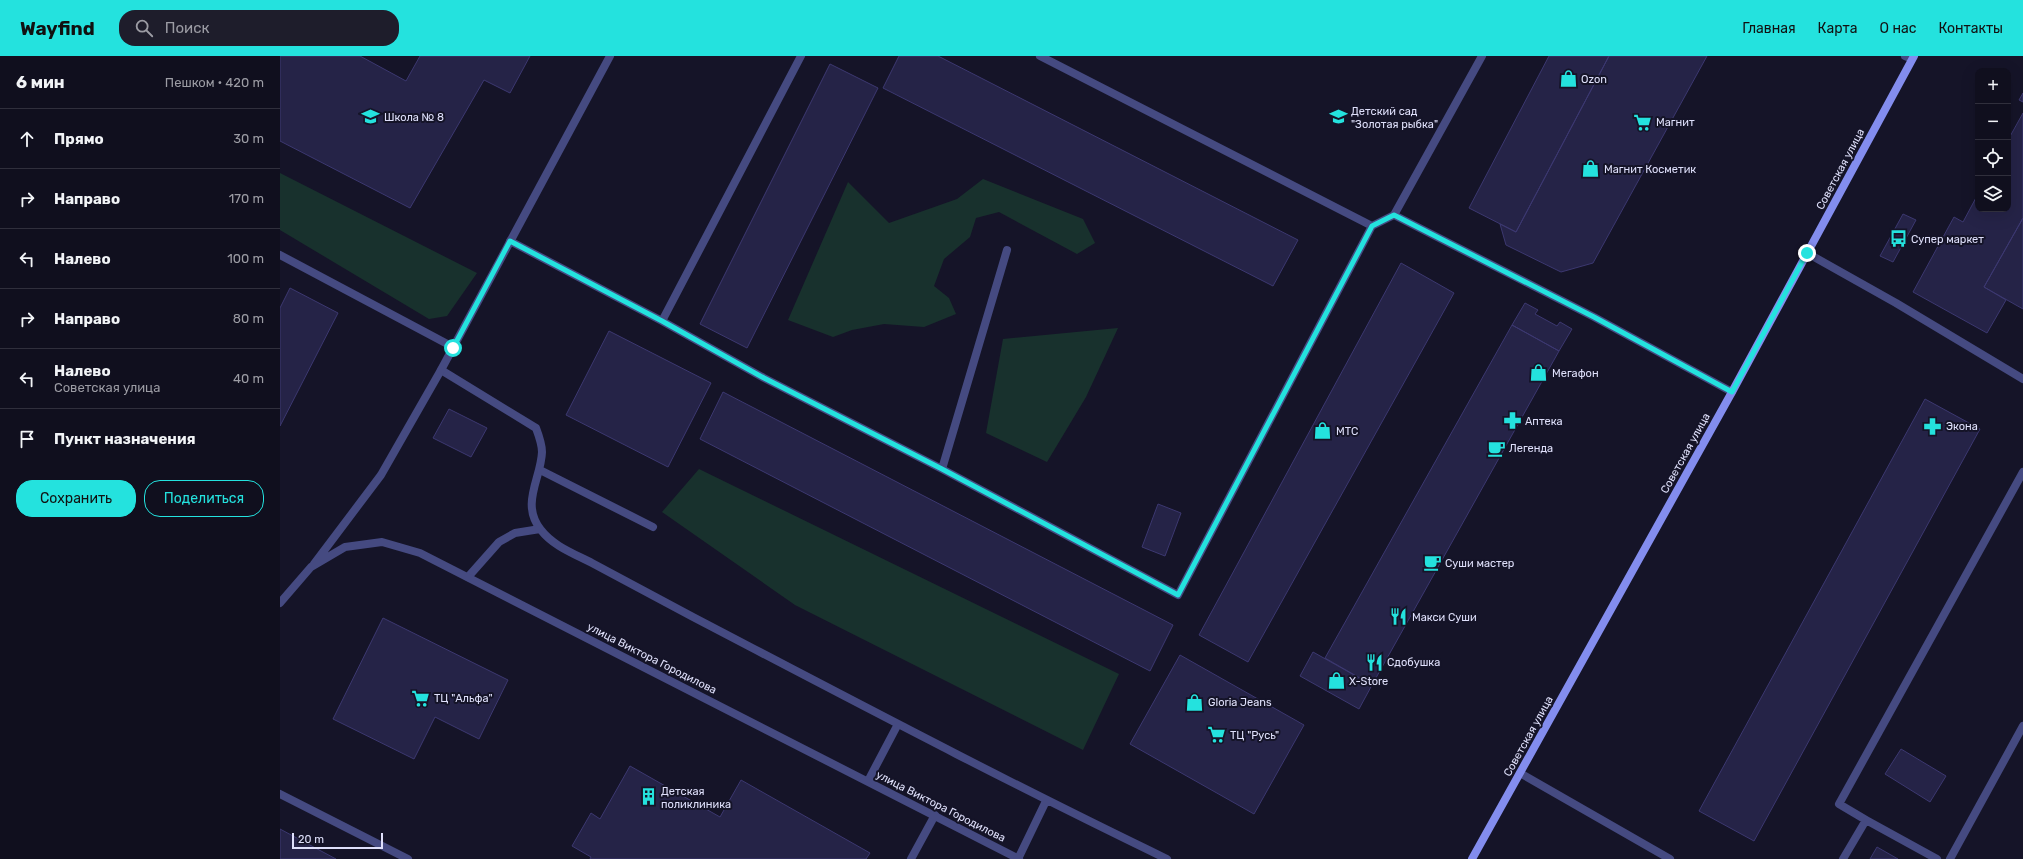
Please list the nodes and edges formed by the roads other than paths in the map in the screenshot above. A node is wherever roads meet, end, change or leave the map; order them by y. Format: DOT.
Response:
graph roads {
  1 [pos="610,56"];
  2 [pos="801,56"];
  3 [pos="1040,56"];
  4 [pos="1482,56"];
  5 [pos="1910,57"];
  6 [pos="1394,215"];
  7 [pos="1372,226"];
  8 [pos="510,241"];
  9 [pos="1007,250"];
  10 [pos="1807,253"];
  11 [pos="280,255"];
  12 [pos="662,321"];
  13 [pos="453,348"];
  14 [pos="440,370"];
  15 [pos="2023,379"];
  16 [pos="1732,392"];
  17 [pos="942,469"];
  18 [pos="540,470"];
  19 [pos="2023,472"];
  20 [pos="653,527"];
  21 [pos="540,529"];
  22 [pos="311,567"];
  23 [pos="468,577"];
  24 [pos="280,603"];
  25 [pos="898,724"];
  26 [pos="2023,726"];
  27 [pos="1520,773"];
  28 [pos="868,781"];
  29 [pos="280,794"];
  30 [pos="1046,801"];
  31 [pos="935,815"];
  32 [pos="1866,820"];
  33 [pos="408,859"];
  34 [pos="911,859"];
  35 [pos="1019,859"];
  36 [pos="1167,859"];
  37 [pos="1472,859"];
  38 [pos="1670,859"];
  39 [pos="1843,859"];
  40 [pos="1937,859"];
  41 [pos="1950,859"];
  1 -- 8 [label="street"];
  2 -- 12 [label="street"];
  3 -- 7 [label="street"];
  4 -- 6 [label="street"];
  5 -- 10 [label="main road, Советская улица"];
  6 -- 7 [label="street"];
  6 -- 16 [label="street"];
  7 -- 17 [label="street"];
  8 -- 12 [label="street"];
  8 -- 13 [label="street"];
  9 -- 17 [label="street"];
  10 -- 15 [label="street"];
  10 -- 16 [label="main road, Советская улица"];
  11 -- 13 [label="street"];
  12 -- 17 [label="street"];
  13 -- 14 [label="street"];
  14 -- 18 [label="street"];
  14 -- 22 [label="street"];
  16 -- 27 [label="main road, Советская улица"];
  18 -- 20 [label="street"];
  18 -- 21 [label="street"];
  19 -- 32 [label="street"];
  21 -- 23 [label="street"];
  21 -- 25 [label="street"];
  22 -- 23 [label="street, улица Виктора Городилова"];
  22 -- 24 [label="street, улица Виктора Городилова"];
  23 -- 28 [label="street, улица Виктора Городилова"];
  25 -- 28 [label="street"];
  25 -- 30 [label="street"];
  26 -- 41 [label="street"];
  27 -- 37 [label="main road, Советская улица"];
  27 -- 38 [label="street"];
  28 -- 31 [label="street, улица Виктора Городилова"];
  29 -- 33 [label="street"];
  30 -- 35 [label="street"];
  30 -- 36 [label="street"];
  31 -- 34 [label="street"];
  31 -- 35 [label="street, улица Виктора Городилова"];
  32 -- 39 [label="street"];
  32 -- 40 [label="street"];
}
